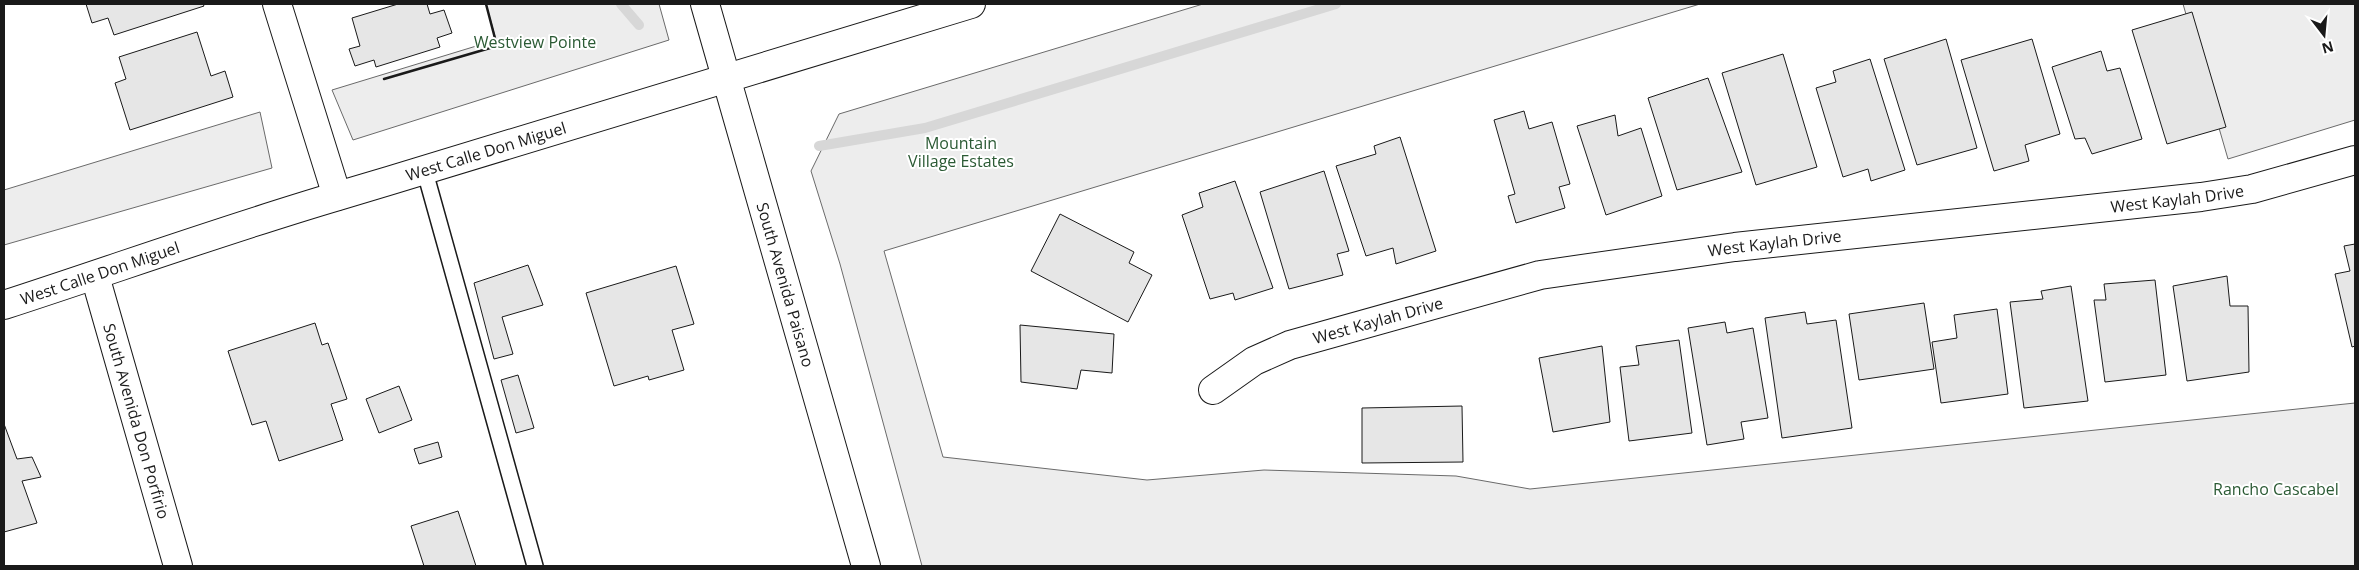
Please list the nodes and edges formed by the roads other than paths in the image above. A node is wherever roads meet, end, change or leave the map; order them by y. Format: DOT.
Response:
graph roads {
  1 [pos="277,4"];
  2 [pos="706,4"];
  3 [pos="971,4"];
  4 [pos="727,77"];
  5 [pos="2355,160"];
  6 [pos="425,172"];
  7 [pos="336,196"];
  8 [pos="95,276"];
  9 [pos="4,305"];
  10 [pos="1213,390"];
  11 [pos="178,566"];
  12 [pos="535,566"];
  13 [pos="866,566"];
  1 -- 7 [label="street"];
  2 -- 4 [label="street, South Avenida Paisano"];
  3 -- 4 [label="street, West Calle Don Miguel"];
  4 -- 6 [label="street, West Calle Don Miguel"];
  4 -- 13 [label="street, South Avenida Paisano"];
  5 -- 10 [label="street, West Kaylah Drive"];
  6 -- 7 [label="street, West Calle Don Miguel"];
  6 -- 12 [label="lane"];
  7 -- 8 [label="street, West Calle Don Miguel"];
  8 -- 9 [label="street, West Calle Don Miguel"];
  8 -- 11 [label="street, South Avenida Don Porfirio"];
}
